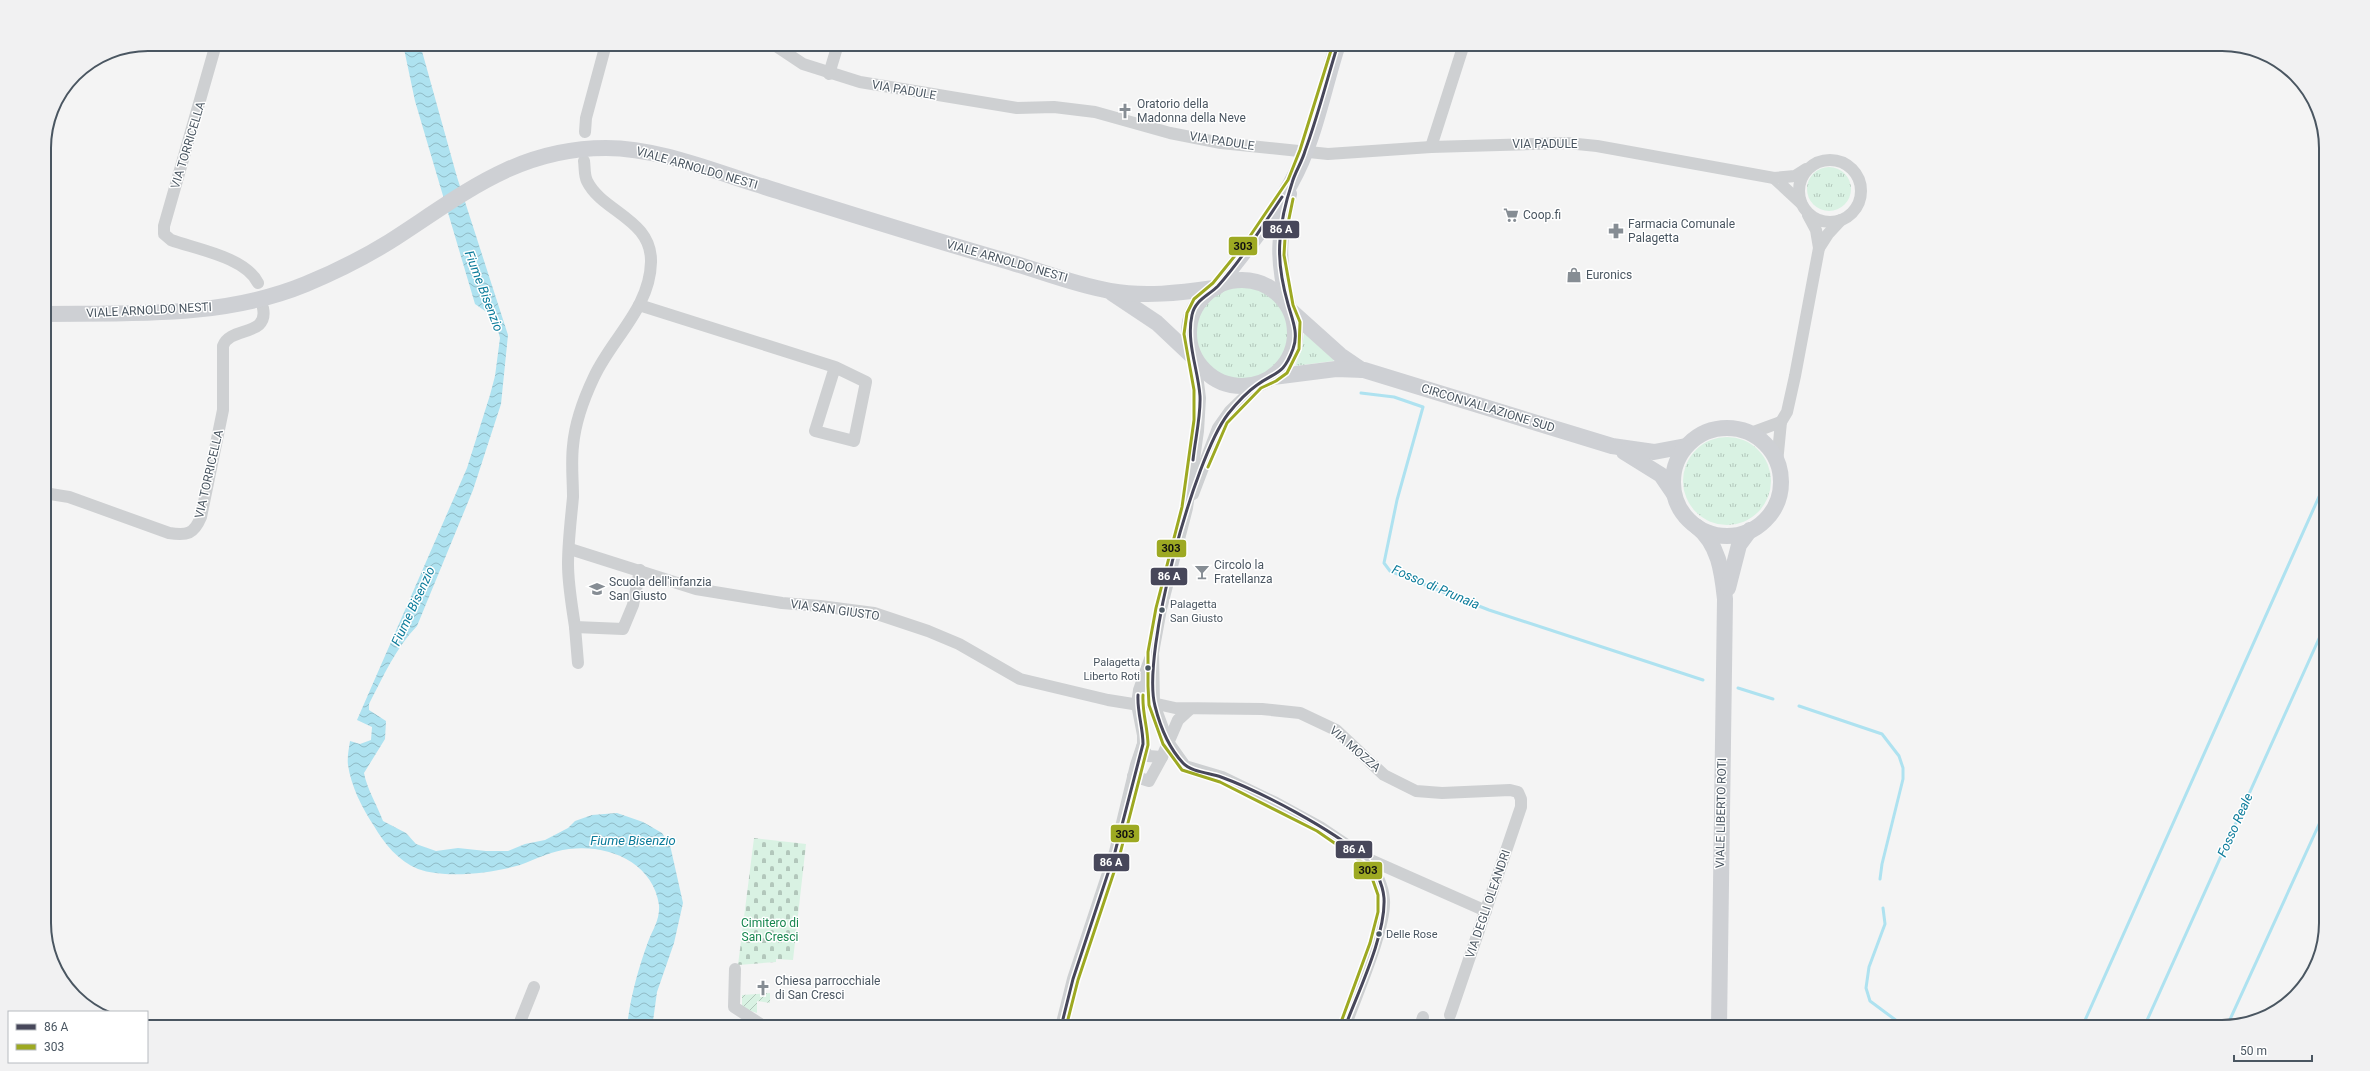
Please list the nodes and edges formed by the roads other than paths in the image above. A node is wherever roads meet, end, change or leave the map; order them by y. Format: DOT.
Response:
graph roads {
  1 [pos="214,51"];
  2 [pos="604,51"];
  3 [pos="784,51"];
  4 [pos="836,51"];
  5 [pos="1336,51"];
  6 [pos="1462,51"];
  7 [pos="829,74"];
  8 [pos="585,132"];
  9 [pos="1431,147"];
  10 [pos="1305,152"];
  11 [pos="584,161"];
  12 [pos="1807,169"];
  13 [pos="1774,178"];
  14 [pos="1292,182"];
  15 [pos="1804,208"];
  16 [pos="1841,220"];
  17 [pos="1819,248"];
  18 [pos="258,283"];
  19 [pos="1216,287"];
  20 [pos="1108,291"];
  21 [pos="639,305"];
  22 [pos="263,308"];
  23 [pos="1289,309"];
  24 [pos="51,314"];
  25 [pos="1195,359"];
  26 [pos="835,367"];
  27 [pos="1364,370"];
  28 [pos="1273,377"];
  29 [pos="1258,384"];
  30 [pos="1781,422"];
  31 [pos="1751,433"];
  32 [pos="1612,446"];
  33 [pos="1686,446"];
  34 [pos="1777,463"];
  35 [pos="51,494"];
  36 [pos="1676,499"];
  37 [pos="1187,508"];
  38 [pos="1696,526"];
  39 [pos="1750,530"];
  40 [pos="570,549"];
  41 [pos="640,570"];
  42 [pos="1725,599"];
  43 [pos="575,627"];
  44 [pos="1153,653"];
  45 [pos="578,663"];
  46 [pos="1137,704"];
  47 [pos="1154,704"];
  48 [pos="1190,709"];
  49 [pos="1168,742"];
  50 [pos="1142,747"];
  51 [pos="1162,757"];
  52 [pos="1133,776"];
  53 [pos="1518,792"];
  54 [pos="1366,858"];
  55 [pos="1486,911"];
  56 [pos="734,969"];
  57 [pos="534,987"];
  58 [pos="1450,1015"];
  59 [pos="521,1020"];
  60 [pos="754,1020"];
  61 [pos="1063,1020"];
  62 [pos="1347,1020"];
  63 [pos="1719,1020"];
  1 -- 18 [label="street, VIA TORRICELLA"];
  2 -- 8 [label="street"];
  3 -- 7 [label="street, VIA PADULE"];
  4 -- 7 [label="street"];
  5 -- 10 [label="street"];
  6 -- 9 [label="street"];
  7 -- 10 [label="street, VIA PADULE"];
  9 -- 10 [label="street, VIA PADULE"];
  9 -- 13 [label="street, VIA PADULE"];
  10 -- 14 [label="street"];
  11 -- 21 [label="street"];
  12 -- 13 [label="street, VIA PADULE"];
  12 -- 15 [label="street"];
  12 -- 16 [label="street"];
  13 -- 15 [label="street"];
  14 -- 19 [label="street"];
  14 -- 23 [label="street"];
  15 -- 16 [label="street"];
  15 -- 17 [label="street"];
  16 -- 17 [label="street"];
  17 -- 30 [label="street"];
  19 -- 20 [label="street, VIALE ARNOLDO NESTI"];
  19 -- 23 [label="street"];
  19 -- 25 [label="street"];
  20 -- 24 [label="street, VIALE ARNOLDO NESTI"];
  20 -- 25 [label="street, VIALE ARNOLDO NESTI"];
  21 -- 26 [label="street"];
  21 -- 40 [label="street"];
  22 -- 35 [label="street, VIA TORRICELLA"];
  23 -- 27 [label="street, CIRCONVALLAZIONE SUD"];
  23 -- 28 [label="street"];
  25 -- 29 [label="street"];
  25 -- 37 [label="street"];
  26 -- 26 [label="street"];
  27 -- 28 [label="street, CIRCONVALLAZIONE SUD"];
  27 -- 32 [label="street, CIRCONVALLAZIONE SUD"];
  28 -- 29 [label="street"];
  29 -- 37 [label="street"];
  30 -- 31 [label="street"];
  30 -- 34 [label="street"];
  31 -- 33 [label="street, CIRCONVALLAZIONE SUD"];
  31 -- 34 [label="street, CIRCONVALLAZIONE SUD"];
  32 -- 33 [label="street, CIRCONVALLAZIONE SUD"];
  32 -- 36 [label="street, CIRCONVALLAZIONE SUD"];
  33 -- 36 [label="street, CIRCONVALLAZIONE SUD"];
  34 -- 39 [label="street, CIRCONVALLAZIONE SUD"];
  36 -- 38 [label="street, CIRCONVALLAZIONE SUD"];
  37 -- 44 [label="street"];
  38 -- 39 [label="street, CIRCONVALLAZIONE SUD"];
  38 -- 42 [label="street, VIALE LIBERTO ROTI"];
  39 -- 42 [label="street, VIALE LIBERTO ROTI"];
  40 -- 41 [label="street, VIA SAN GIUSTO"];
  40 -- 43 [label="street"];
  41 -- 43 [label="street"];
  41 -- 46 [label="street, VIA SAN GIUSTO"];
  42 -- 63 [label="street, VIALE LIBERTO ROTI"];
  43 -- 45 [label="street"];
  44 -- 46 [label="street"];
  44 -- 47 [label="street"];
  46 -- 47 [label="street, VIA SAN GIUSTO"];
  46 -- 50 [label="street"];
  47 -- 48 [label="street, VIA MOZZA"];
  47 -- 49 [label="street"];
  48 -- 49 [label="street"];
  48 -- 53 [label="street, VIA MOZZA"];
  49 -- 51 [label="street"];
  49 -- 54 [label="street"];
  50 -- 51 [label="street"];
  50 -- 52 [label="street"];
  51 -- 52 [label="street"];
  52 -- 61 [label="street"];
  53 -- 55 [label="street, VIA DEGLI OLEANDRI"];
  54 -- 55 [label="street"];
  54 -- 62 [label="street"];
  55 -- 58 [label="street, VIA DEGLI OLEANDRI"];
  56 -- 60 [label="street"];
  57 -- 59 [label="street"];
}
